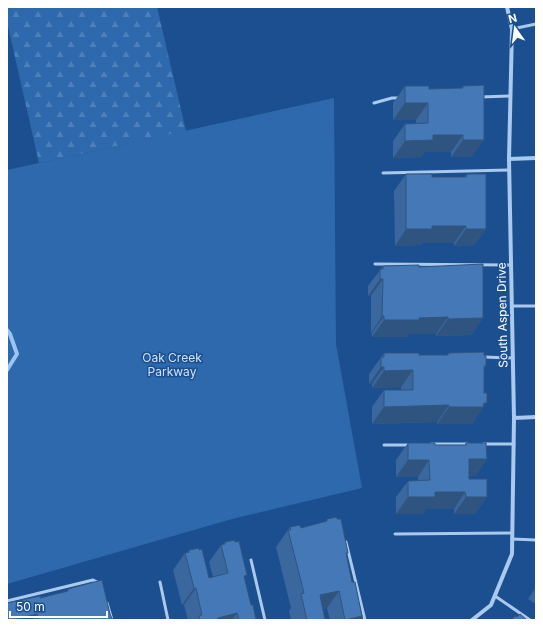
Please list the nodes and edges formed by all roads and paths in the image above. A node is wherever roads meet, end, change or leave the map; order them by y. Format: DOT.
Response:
graph roads {
  1 [pos="507,7"];
  2 [pos="536,24"];
  3 [pos="512,29"];
  4 [pos="510,96"];
  5 [pos="479,97"];
  6 [pos="408,98"];
  7 [pos="374,103"];
  8 [pos="509,158"];
  9 [pos="536,158"];
  10 [pos="510,170"];
  11 [pos="383,173"];
  12 [pos="375,264"];
  13 [pos="511,265"];
  14 [pos="512,306"];
  15 [pos="536,306"];
  16 [pos="482,357"];
  17 [pos="513,358"];
  18 [pos="514,418"];
  19 [pos="536,418"];
  20 [pos="430,444"];
  21 [pos="514,444"];
  22 [pos="384,445"];
  23 [pos="414,445"];
  24 [pos="512,533"];
  25 [pos="395,534"];
  26 [pos="512,539"];
  27 [pos="536,540"];
  28 [pos="346,542"];
  29 [pos="251,560"];
  30 [pos="160,582"];
  31 [pos="102,584"];
  32 [pos="495,596"];
  33 [pos="106,599"];
  34 [pos="7,601"];
  35 [pos="112,620"];
  36 [pos="168,620"];
  37 [pos="265,620"];
  38 [pos="366,620"];
  39 [pos="472,620"];
  40 [pos="530,620"];
  1 -- 3 [label="street, South Aspen Drive"];
  2 -- 3 [label="lane"];
  3 -- 4 [label="street, South Aspen Drive"];
  4 -- 5 [label="lane"];
  4 -- 8 [label="street, South Aspen Drive"];
  6 -- 7 [label="lane"];
  8 -- 9 [label="street"];
  8 -- 10 [label="street, South Aspen Drive"];
  10 -- 11 [label="lane"];
  10 -- 13 [label="street, South Aspen Drive"];
  12 -- 13 [label="lane"];
  13 -- 14 [label="street, South Aspen Drive"];
  14 -- 15 [label="lane"];
  14 -- 17 [label="street, South Aspen Drive"];
  16 -- 17 [label="lane"];
  17 -- 18 [label="street, South Aspen Drive"];
  18 -- 19 [label="street"];
  18 -- 21 [label="street, South Aspen Drive"];
  20 -- 21 [label="lane"];
  21 -- 24 [label="street, South Aspen Drive"];
  22 -- 23 [label="lane"];
  24 -- 25 [label="lane"];
  24 -- 26 [label="street, South Aspen Drive"];
  26 -- 27 [label="lane"];
  26 -- 32 [label="street, South Aspen Drive"];
  28 -- 38 [label="lane"];
  29 -- 37 [label="lane"];
  30 -- 36 [label="lane"];
  31 -- 34 [label="lane"];
  32 -- 39 [label="street, South Aspen Drive"];
  32 -- 40 [label="lane"];
  33 -- 35 [label="lane"];
}
